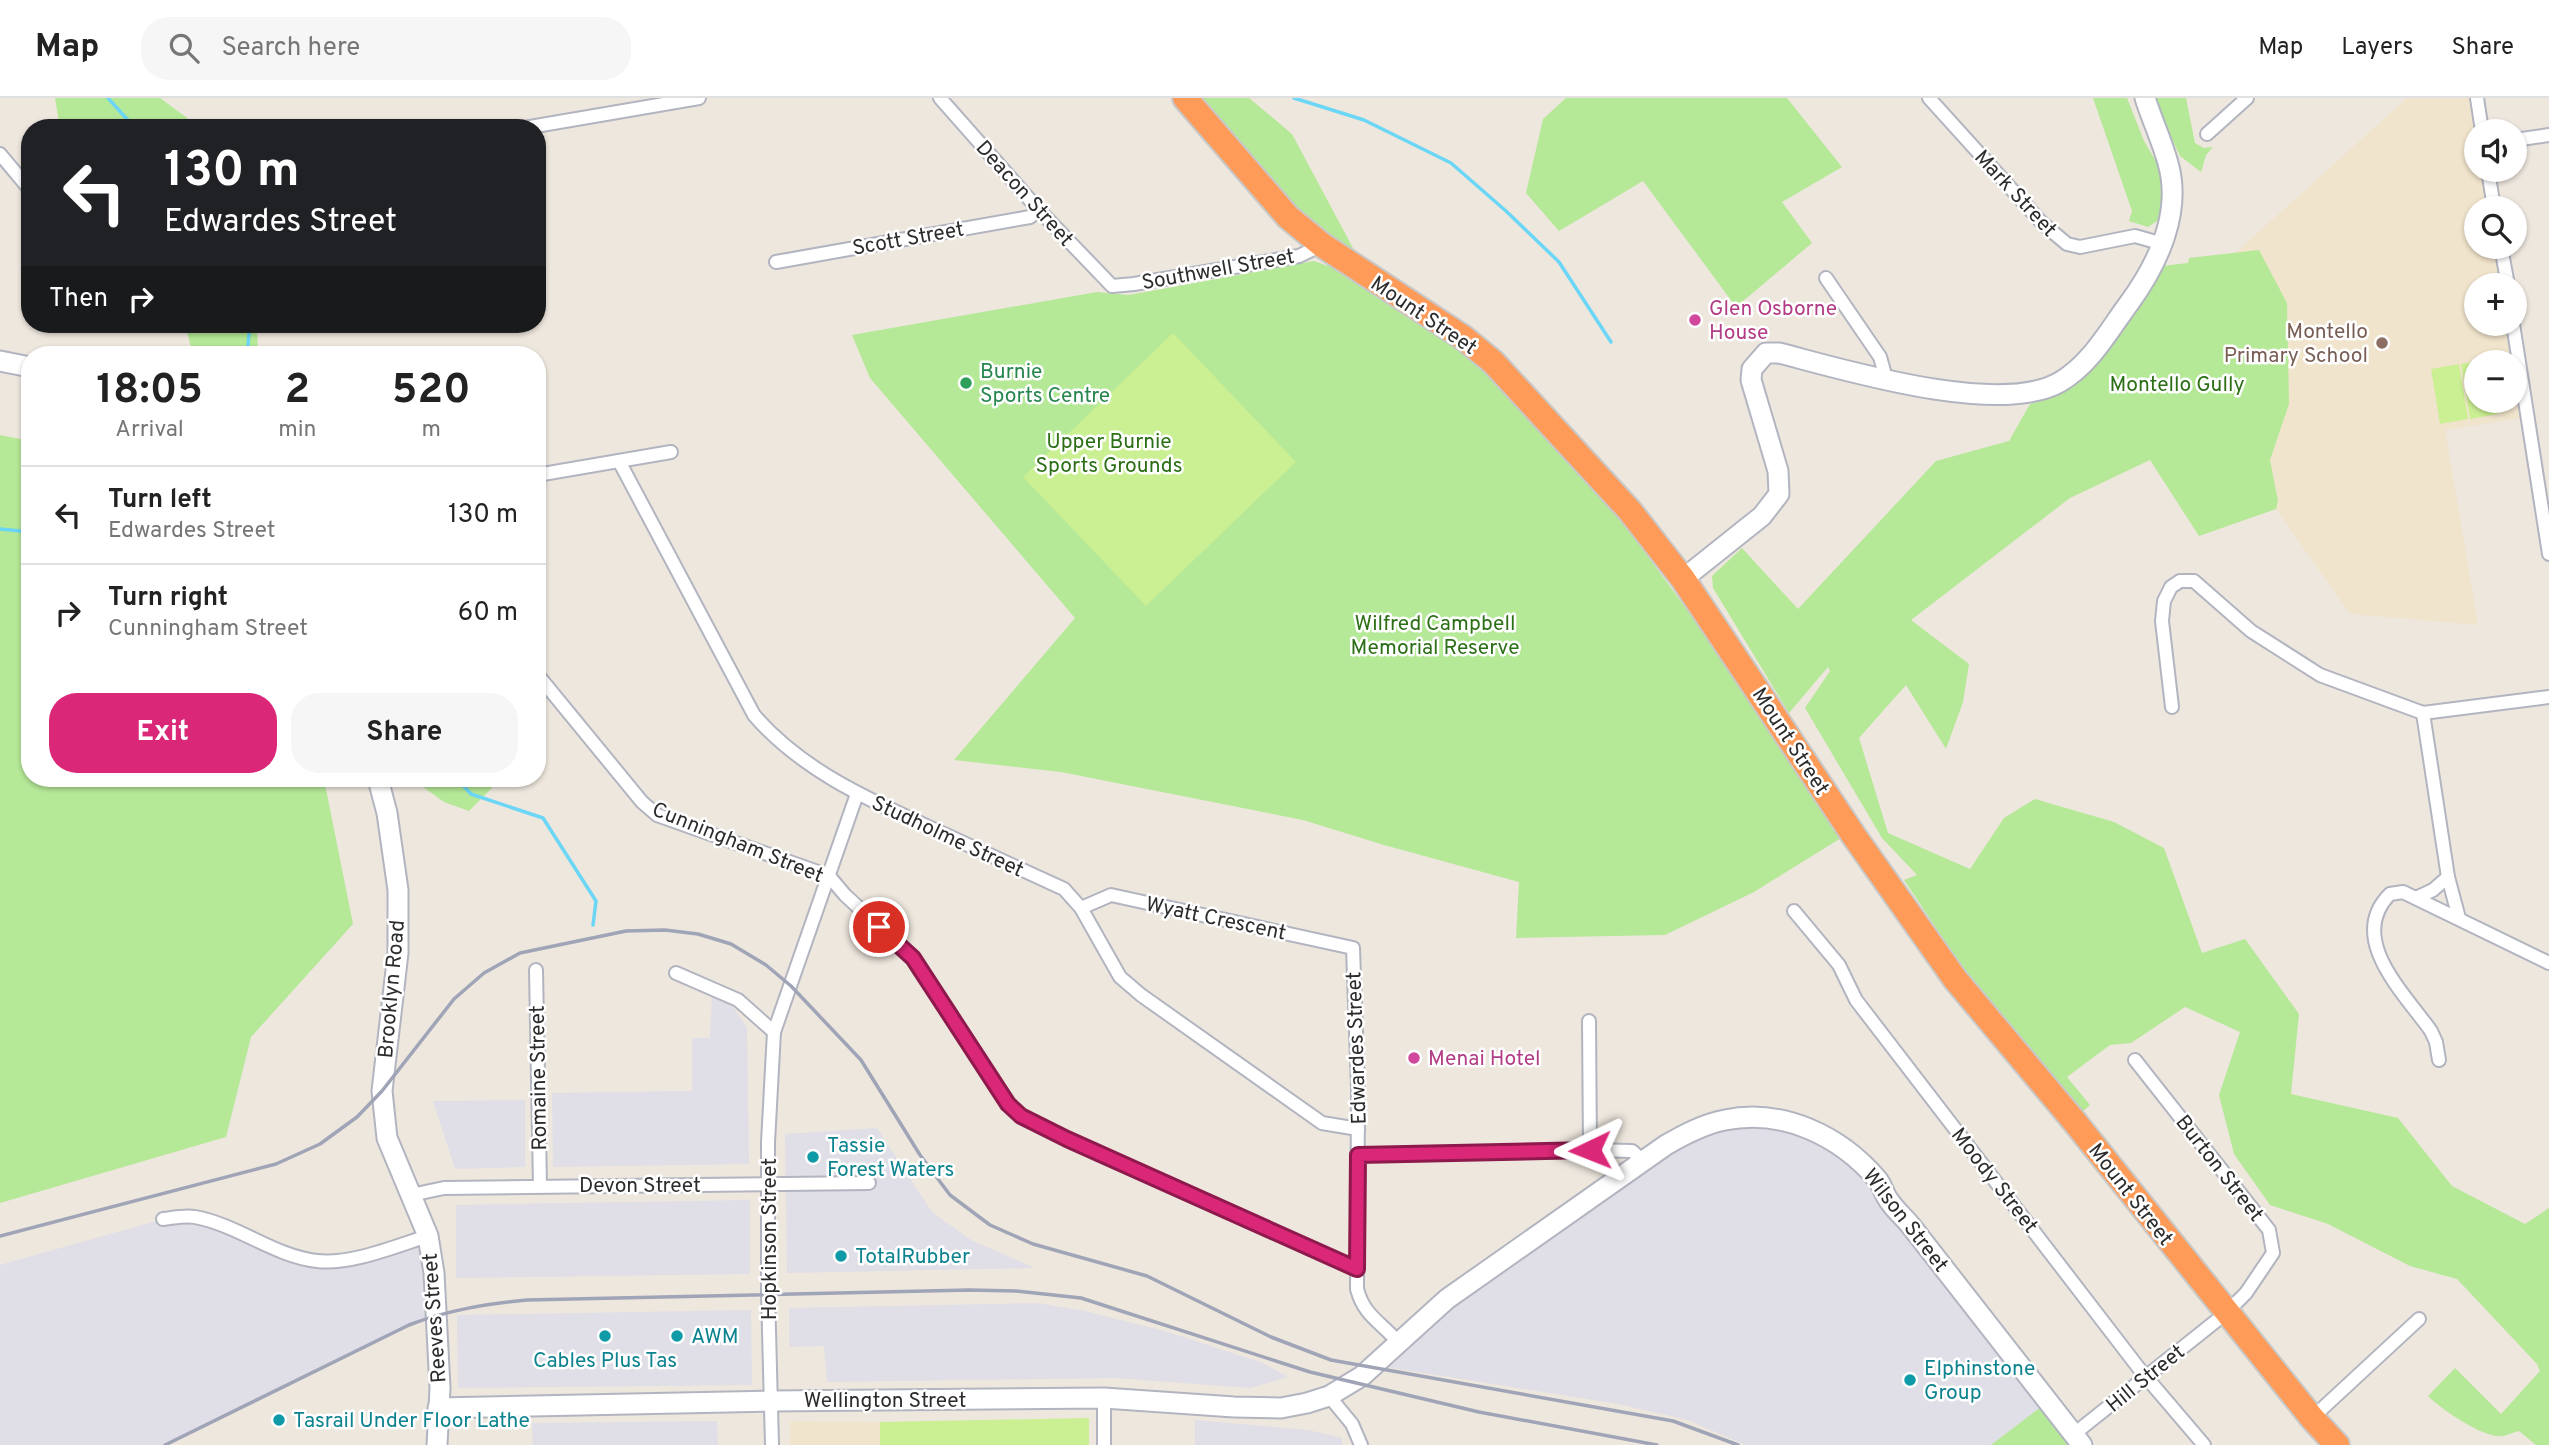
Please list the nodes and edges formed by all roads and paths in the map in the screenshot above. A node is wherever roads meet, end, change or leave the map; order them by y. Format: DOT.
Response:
graph roads {
  1 [pos="699,98"];
  2 [pos="940,98"];
  3 [pos="1185,98"];
  4 [pos="1929,98"];
  5 [pos="2145,98"];
  6 [pos="2247,98"];
  7 [pos="2477,98"];
  8 [pos="2480,119"];
  9 [pos="546,124"];
  10 [pos="2207,134"];
  11 [pos="2549,135"];
  12 [pos="2527,138"];
  13 [pos="0,154"];
  14 [pos="21,179"];
  15 [pos="1038,209"];
  16 [pos="2162,244"];
  17 [pos="1322,245"];
  18 [pos="776,262"];
  19 [pos="1826,278"];
  20 [pos="1112,286"];
  21 [pos="2516,336"];
  22 [pos="0,361"];
  23 [pos="21,365"];
  24 [pos="1882,380"];
  25 [pos="671,452"];
  26 [pos="619,461"];
  27 [pos="546,473"];
  28 [pos="2549,554"];
  29 [pos="1683,579"];
  30 [pos="546,685"];
  31 [pos="2549,697"];
  32 [pos="2172,707"];
  33 [pos="2423,713"];
  34 [pos="380,787"];
  35 [pos="857,794"];
  36 [pos="829,876"];
  37 [pos="2448,877"];
  38 [pos="2416,898"];
  39 [pos="1082,908"];
  40 [pos="1794,911"];
  41 [pos="2459,918"];
  42 [pos="1353,948"];
  43 [pos="2549,963"];
  44 [pos="536,970"];
  45 [pos="676,973"];
  46 [pos="1589,1021"];
  47 [pos="774,1032"];
  48 [pos="2439,1059"];
  49 [pos="2135,1060"];
  50 [pos="1358,1129"];
  51 [pos="1590,1150"];
  52 [pos="1358,1155"];
  53 [pos="1643,1161"];
  54 [pos="869,1183"];
  55 [pos="540,1185"];
  56 [pos="769,1185"];
  57 [pos="411,1195"];
  58 [pos="163,1219"];
  59 [pos="428,1236"];
  60 [pos="1357,1269"];
  61 [pos="2221,1317"];
  62 [pos="2419,1319"];
  63 [pos="1398,1342"];
  64 [pos="2147,1377"];
  65 [pos="1329,1396"];
  66 [pos="1104,1398"];
  67 [pos="771,1401"];
  68 [pos="438,1408"];
  69 [pos="2312,1418"];
  70 [pos="2078,1440"];
  71 [pos="437,1445"];
  72 [pos="772,1445"];
  73 [pos="1104,1445"];
  74 [pos="1361,1445"];
  75 [pos="2204,1445"];
  76 [pos="2337,1445"];
  1 -- 9 [label="street"];
  2 -- 15 [label="street, Deacon Street"];
  3 -- 17 [label="highway, Mount Street"];
  4 -- 16 [label="street, Mark Street"];
  5 -- 16 [label="street"];
  6 -- 10 [label="street"];
  7 -- 8 [label="street"];
  11 -- 12 [label="street"];
  13 -- 14 [label="street"];
  15 -- 18 [label="street, Scott Street"];
  15 -- 20 [label="street, Deacon Street"];
  16 -- 24 [label="street"];
  17 -- 20 [label="street, Southwell Street"];
  17 -- 29 [label="highway, Mount Street"];
  19 -- 24 [label="street"];
  21 -- 28 [label="street"];
  22 -- 23 [label="street"];
  24 -- 29 [label="street"];
  25 -- 26 [label="street"];
  26 -- 27 [label="street"];
  26 -- 35 [label="street, Studholme Street"];
  29 -- 61 [label="highway, Mount Street"];
  30 -- 36 [label="street, Cunningham Street"];
  31 -- 33 [label="street"];
  32 -- 33 [label="street"];
  33 -- 37 [label="street"];
  34 -- 57 [label="street, Brooklyn Road"];
  35 -- 36 [label="street, Hopkinson Street"];
  35 -- 39 [label="street, Studholme Street"];
  36 -- 47 [label="street, Hopkinson Street"];
  36 -- 60 [label="street, Cunningham Street"];
  37 -- 38 [label="street"];
  37 -- 41 [label="street"];
  38 -- 41 [label="street"];
  38 -- 48 [label="street"];
  39 -- 42 [label="street, Wyatt Crescent"];
  39 -- 50 [label="street, Studholme Street"];
  40 -- 64 [label="street, Moody Street"];
  41 -- 43 [label="street"];
  42 -- 50 [label="street, Edwardes Street"];
  44 -- 55 [label="street, Romaine Street"];
  45 -- 47 [label="street"];
  46 -- 51 [label="street"];
  47 -- 56 [label="street, Hopkinson Street"];
  49 -- 61 [label="street, Burton Street"];
  50 -- 52 [label="street, Edwardes Street"];
  51 -- 52 [label="street"];
  51 -- 53 [label="street"];
  52 -- 60 [label="street, Edwardes Street"];
  53 -- 63 [label="street, Wilson Street"];
  53 -- 70 [label="street, Wilson Street"];
  54 -- 56 [label="street, Devon Street"];
  55 -- 56 [label="street, Devon Street"];
  55 -- 57 [label="street, Devon Street"];
  56 -- 67 [label="street, Hopkinson Street"];
  57 -- 59 [label="street, Reeves Street"];
  58 -- 59 [label="street"];
  59 -- 68 [label="street, Reeves Street"];
  60 -- 63 [label="street, Edwardes Street"];
  61 -- 64 [label="street, Hill Street"];
  61 -- 69 [label="highway, Mount Street"];
  62 -- 69 [label="street"];
  63 -- 65 [label="street, Wilson Street"];
  64 -- 70 [label="street, Hill Street"];
  64 -- 75 [label="street, Moody Street"];
  65 -- 66 [label="street, Wellington Street"];
  65 -- 74 [label="street"];
  66 -- 67 [label="street, Wellington Street"];
  66 -- 73 [label="street"];
  67 -- 68 [label="street, Wellington Street"];
  67 -- 72 [label="street, Hopkinson Street"];
  68 -- 71 [label="street, Reeves Street"];
  69 -- 76 [label="highway, Mount Street"];
}
